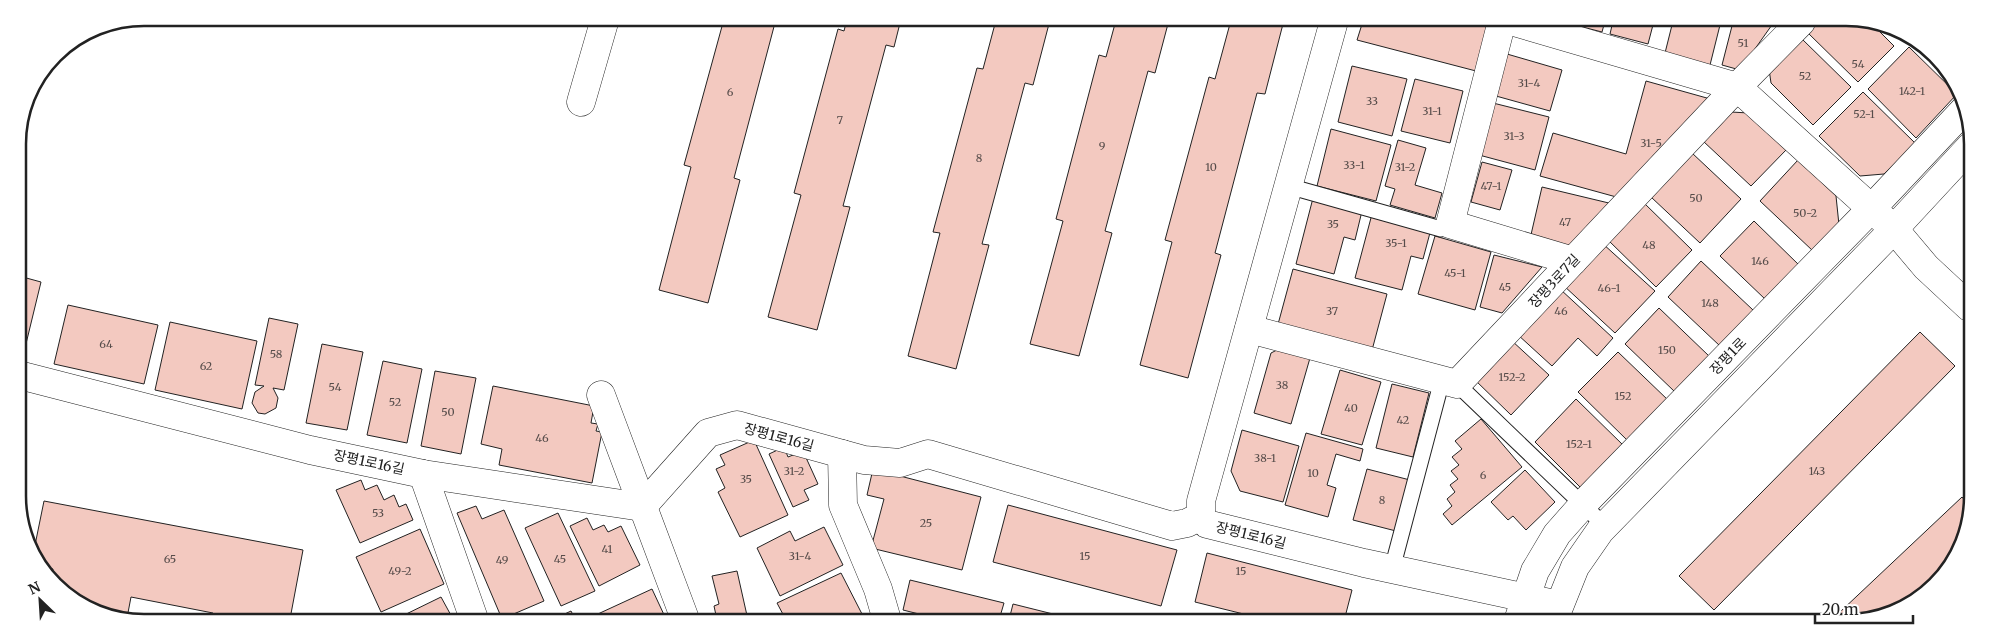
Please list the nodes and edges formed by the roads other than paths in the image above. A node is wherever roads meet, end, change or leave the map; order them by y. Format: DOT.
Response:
graph roads {
  1 [pos="603,26"];
  2 [pos="1332,26"];
  3 [pos="1501,26"];
  4 [pos="1528,26"];
  5 [pos="1797,26"];
  6 [pos="1737,87"];
  7 [pos="581,102"];
  8 [pos="1960,115"];
  9 [pos="1964,153"];
  10 [pos="1288,186"];
  11 [pos="1870,209"];
  12 [pos="1450,224"];
  13 [pos="1894,229"];
  14 [pos="1573,261"];
  15 [pos="1964,302"];
  16 [pos="1248,329"];
  17 [pos="26,377"];
  18 [pos="1450,382"];
  19 [pos="601,395"];
  20 [pos="842,454"];
  21 [pos="423,474"];
  22 [pos="1583,505"];
  23 [pos="642,507"];
  24 [pos="1201,516"];
  25 [pos="1605,526"];
  26 [pos="1392,568"];
  27 [pos="1522,609"];
  28 [pos="1556,613"];
  29 [pos="472,614"];
  30 [pos="683,614"];
  31 [pos="885,614"];
  1 -- 7 [label="street"];
  2 -- 10 [label="street"];
  3 -- 12 [label="street"];
  4 -- 6 [label="street"];
  5 -- 6 [label="street, 장평3로7길"];
  6 -- 11 [label="street"];
  6 -- 14 [label="street, 장평3로7길"];
  8 -- 11 [label="street, 장평1로"];
  9 -- 13 [label="street"];
  10 -- 12 [label="lane"];
  10 -- 16 [label="street"];
  11 -- 13 [label="street"];
  11 -- 22 [label="street, 장평1로"];
  12 -- 14 [label="street"];
  13 -- 15 [label="street"];
  13 -- 25 [label="street"];
  14 -- 18 [label="street, 장평3로7길"];
  16 -- 18 [label="street"];
  16 -- 24 [label="street"];
  17 -- 21 [label="street, 장평1로16길"];
  18 -- 22 [label="lane"];
  18 -- 26 [label="lane"];
  19 -- 23 [label="street"];
  20 -- 23 [label="street, 장평1로16길"];
  20 -- 24 [label="street, 장평1로16길"];
  20 -- 31 [label="street"];
  21 -- 23 [label="street, 장평1로16길"];
  21 -- 29 [label="street"];
  22 -- 25 [label="lane"];
  22 -- 27 [label="street, 장평1로"];
  23 -- 30 [label="street"];
  24 -- 26 [label="street, 장평1로16길"];
  25 -- 28 [label="street"];
  26 -- 27 [label="street, 장평1로16길"];
  27 -- 28 [label="street, 장평1로16길"];
}
